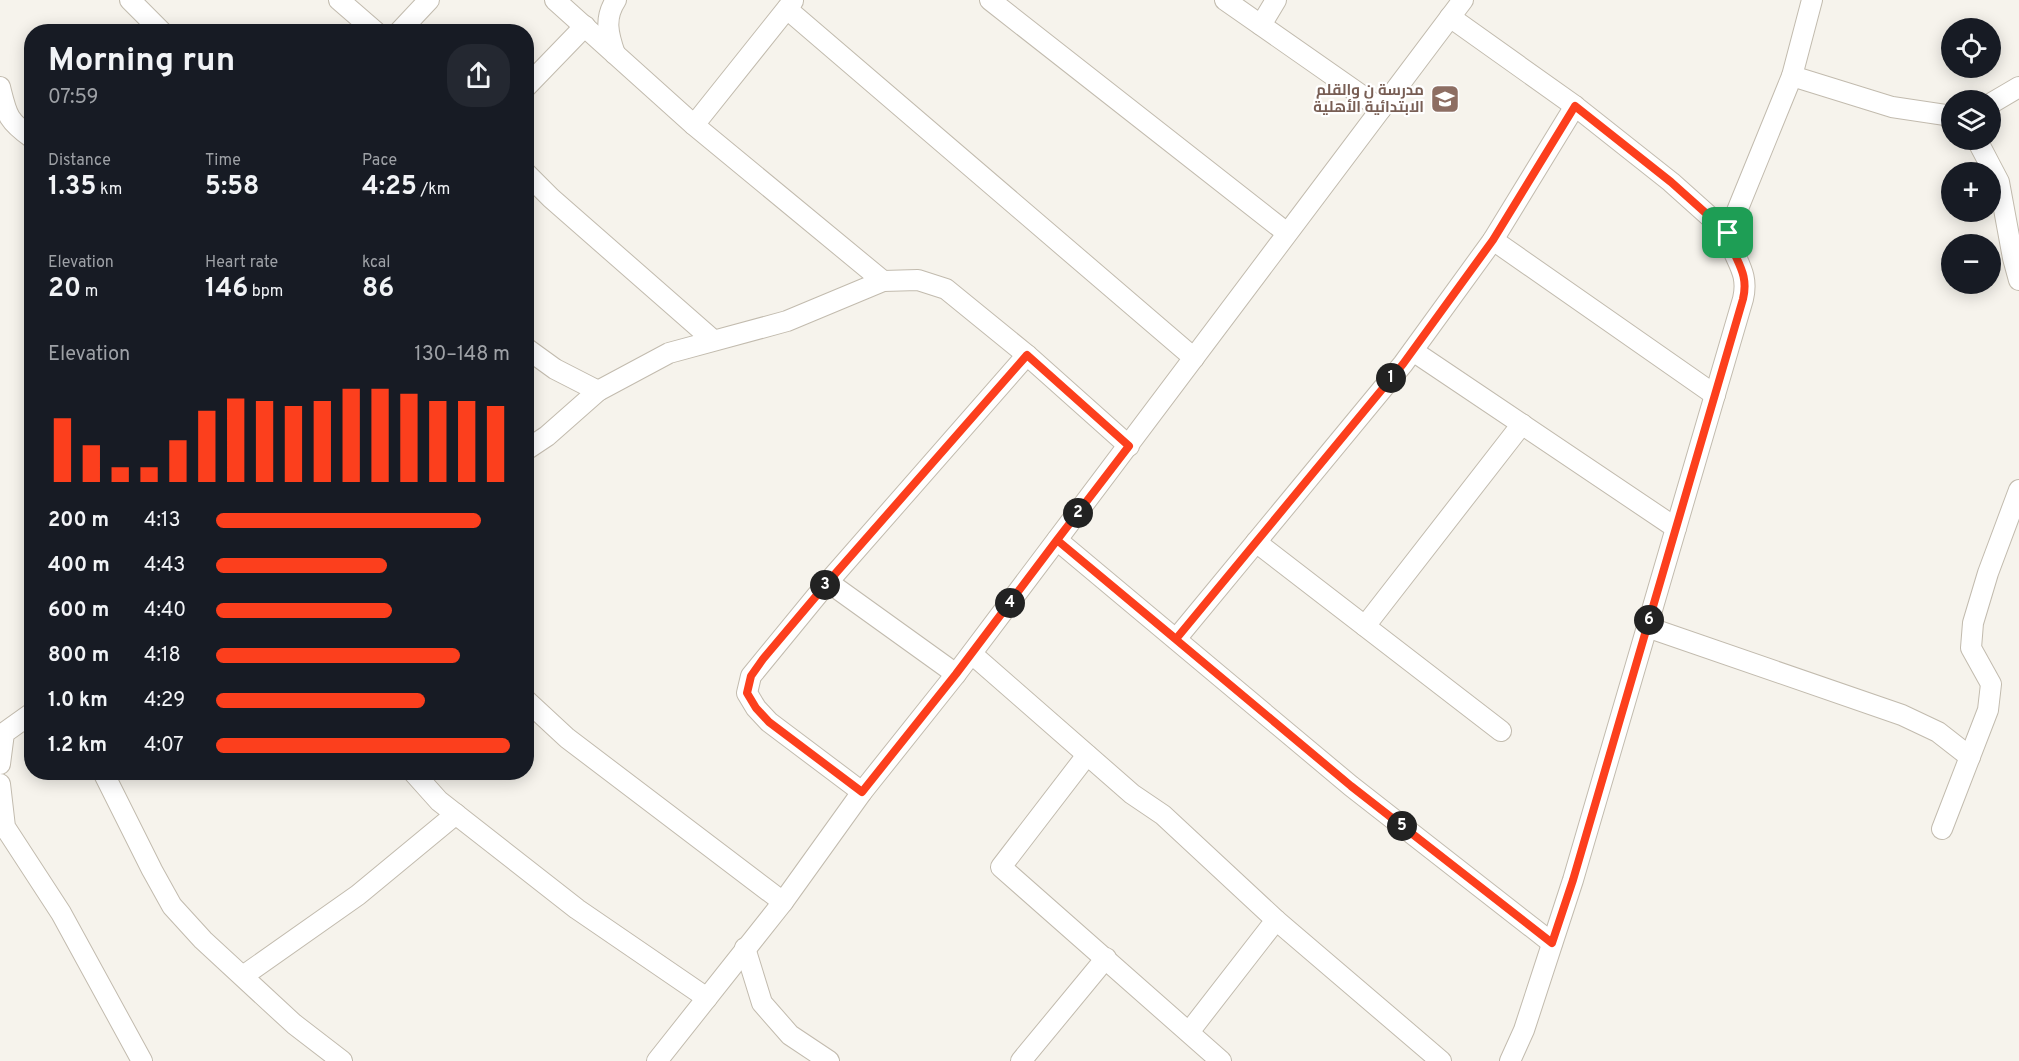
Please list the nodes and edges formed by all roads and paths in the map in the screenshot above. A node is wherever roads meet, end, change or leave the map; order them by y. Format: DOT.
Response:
graph roads {
  1 [pos="130,0"];
  2 [pos="339,0"];
  3 [pos="429,0"];
  4 [pos="555,0"];
  5 [pos="616,0"];
  6 [pos="990,0"];
  7 [pos="1225,0"];
  8 [pos="1276,0"];
  9 [pos="1462,0"];
  10 [pos="1812,0"];
  11 [pos="790,4"];
  12 [pos="1450,16"];
  13 [pos="154,24"];
  14 [pos="367,24"];
  15 [pos="406,24"];
  16 [pos="1261,25"];
  17 [pos="585,26"];
  18 [pos="615,54"];
  19 [pos="1792,75"];
  20 [pos="534,79"];
  21 [pos="0,87"];
  22 [pos="2019,87"];
  23 [pos="2001,98"];
  24 [pos="1575,106"];
  25 [pos="1381,109"];
  26 [pos="1941,114"];
  27 [pos="694,125"];
  28 [pos="24,132"];
  29 [pos="1982,150"];
  30 [pos="534,181"];
  31 [pos="1287,233"];
  32 [pos="1728,233"];
  33 [pos="1493,240"];
  34 [pos="2019,280"];
  35 [pos="884,281"];
  36 [pos="713,340"];
  37 [pos="1413,351"];
  38 [pos="534,354"];
  39 [pos="1027,355"];
  40 [pos="1194,358"];
  41 [pos="598,391"];
  42 [pos="1715,395"];
  43 [pos="1522,424"];
  44 [pos="534,445"];
  45 [pos="1129,446"];
  46 [pos="2019,490"];
  47 [pos="1676,528"];
  48 [pos="1057,540"];
  49 [pos="1256,542"];
  50 [pos="828,582"];
  51 [pos="1365,626"];
  52 [pos="1647,627"];
  53 [pos="1176,639"];
  54 [pos="972,654"];
  55 [pos="956,674"];
  56 [pos="534,707"];
  57 [pos="24,719"];
  58 [pos="1501,730"];
  59 [pos="1087,755"];
  60 [pos="1970,757"];
  61 [pos="0,764"];
  62 [pos="107,780"];
  63 [pos="420,780"];
  64 [pos="0,784"];
  65 [pos="862,792"];
  66 [pos="456,814"];
  67 [pos="1942,829"];
  68 [pos="783,902"];
  69 [pos="1276,920"];
  70 [pos="1552,943"];
  71 [pos="745,948"];
  72 [pos="1106,958"];
  73 [pos="243,976"];
  74 [pos="707,998"];
  75 [pos="1189,1032"];
  76 [pos="1023,1060"];
  77 [pos="142,1061"];
  78 [pos="342,1061"];
  79 [pos="657,1061"];
  80 [pos="829,1061"];
  81 [pos="1221,1061"];
  82 [pos="1441,1061"];
  83 [pos="1510,1061"];
  1 -- 13 [label="street"];
  2 -- 14 [label="street"];
  3 -- 15 [label="street"];
  4 -- 17 [label="street"];
  5 -- 18 [label="street"];
  6 -- 31 [label="street"];
  7 -- 16 [label="street"];
  8 -- 16 [label="street"];
  9 -- 12 [label="street"];
  10 -- 19 [label="street"];
  11 -- 27 [label="street"];
  11 -- 40 [label="street"];
  12 -- 24 [label="street"];
  12 -- 25 [label="street"];
  16 -- 25 [label="street"];
  17 -- 18 [label="street"];
  17 -- 20 [label="street"];
  18 -- 27 [label="street"];
  19 -- 26 [label="street"];
  19 -- 32 [label="street"];
  21 -- 28 [label="street"];
  22 -- 23 [label="street"];
  24 -- 32 [label="street"];
  24 -- 33 [label="street"];
  25 -- 31 [label="street"];
  27 -- 35 [label="street"];
  29 -- 34 [label="street"];
  30 -- 36 [label="street"];
  31 -- 40 [label="street"];
  32 -- 42 [label="street"];
  33 -- 37 [label="street"];
  33 -- 42 [label="street"];
  35 -- 36 [label="street"];
  35 -- 39 [label="street"];
  36 -- 41 [label="street"];
  37 -- 43 [label="street"];
  37 -- 49 [label="street"];
  38 -- 41 [label="street"];
  39 -- 45 [label="street"];
  39 -- 50 [label="street"];
  40 -- 45 [label="street"];
  41 -- 44 [label="street"];
  42 -- 47 [label="street"];
  43 -- 47 [label="street"];
  43 -- 51 [label="street"];
  45 -- 48 [label="street"];
  46 -- 60 [label="street"];
  47 -- 52 [label="street"];
  48 -- 53 [label="street"];
  48 -- 54 [label="street"];
  49 -- 51 [label="street"];
  49 -- 53 [label="street"];
  50 -- 55 [label="street"];
  50 -- 65 [label="street"];
  51 -- 58 [label="street"];
  52 -- 60 [label="street"];
  52 -- 70 [label="street"];
  53 -- 70 [label="street"];
  54 -- 55 [label="street"];
  54 -- 59 [label="street"];
  55 -- 65 [label="street"];
  56 -- 68 [label="street"];
  57 -- 61 [label="street"];
  59 -- 69 [label="street"];
  59 -- 72 [label="street"];
  60 -- 67 [label="street"];
  62 -- 73 [label="street"];
  63 -- 66 [label="street"];
  64 -- 77 [label="street"];
  65 -- 68 [label="street"];
  66 -- 73 [label="street"];
  66 -- 74 [label="street"];
  68 -- 71 [label="street"];
  69 -- 75 [label="street"];
  69 -- 82 [label="street"];
  70 -- 83 [label="street"];
  71 -- 74 [label="street"];
  71 -- 80 [label="street"];
  72 -- 75 [label="street"];
  72 -- 76 [label="street"];
  73 -- 78 [label="street"];
  74 -- 79 [label="street"];
  75 -- 81 [label="street"];
}
